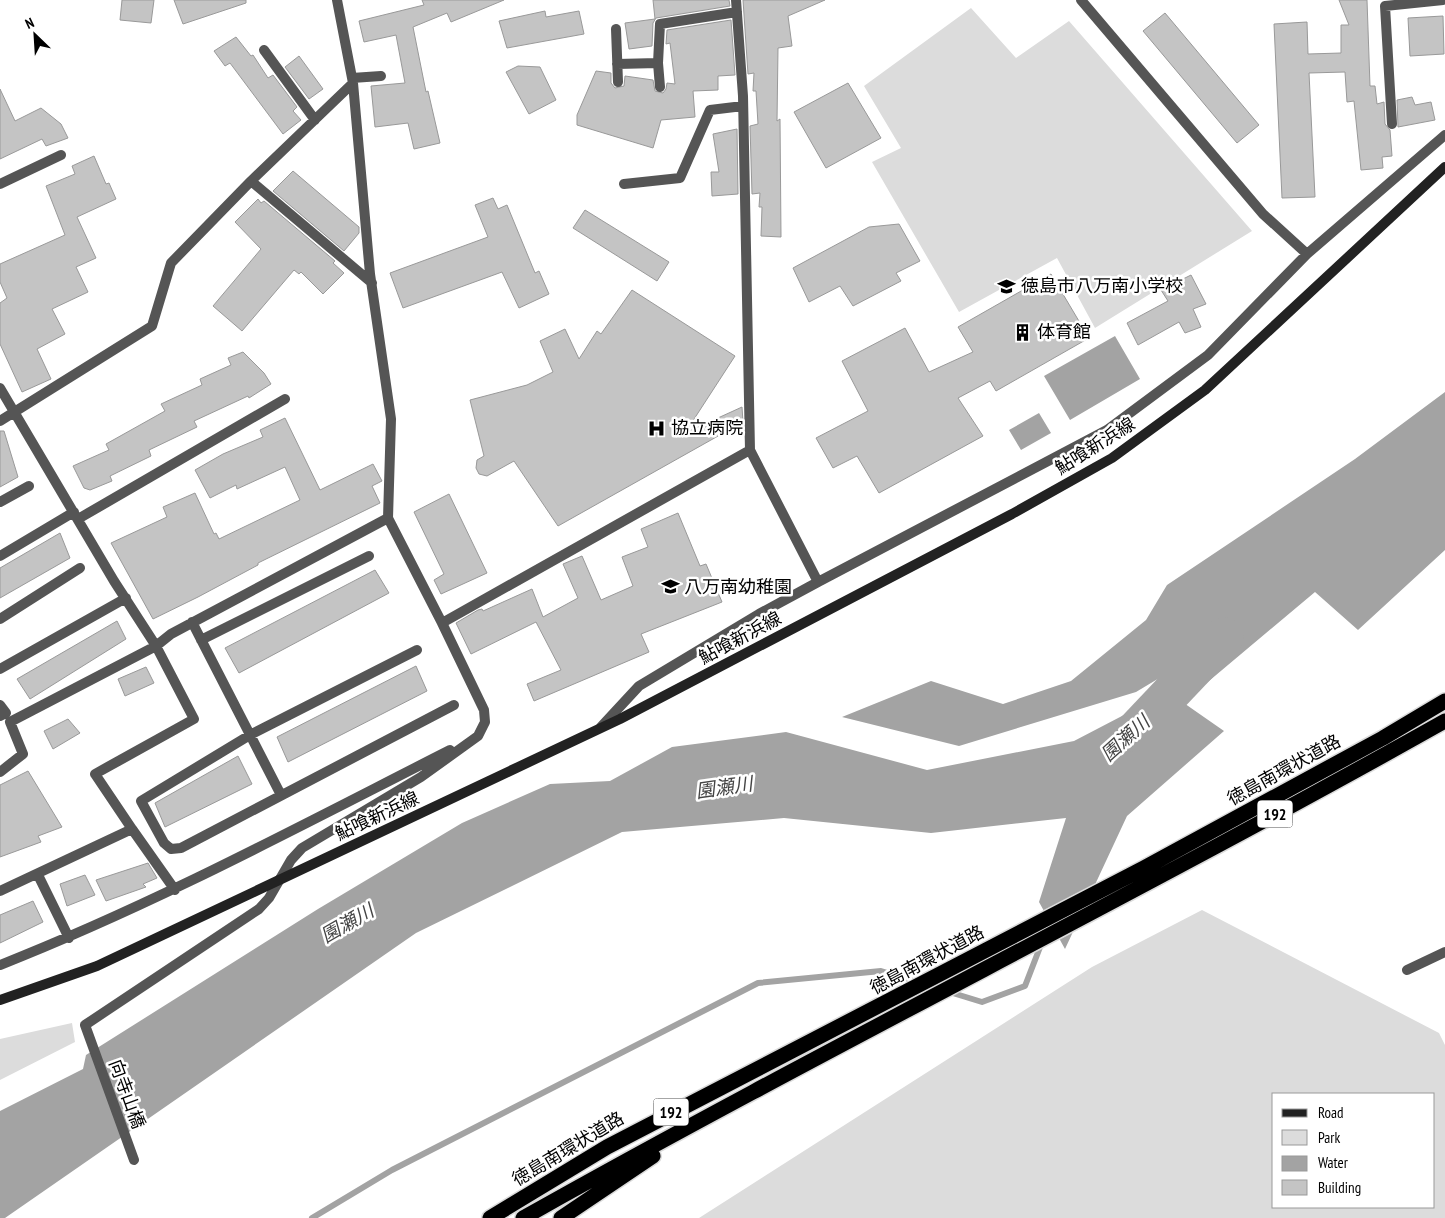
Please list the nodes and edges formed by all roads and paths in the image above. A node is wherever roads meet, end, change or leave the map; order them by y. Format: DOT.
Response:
graph roads {
  1 [pos="337,0"];
  2 [pos="736,0"];
  3 [pos="1081,0"];
  4 [pos="1436,0"];
  5 [pos="737,12"];
  6 [pos="616,29"];
  7 [pos="264,50"];
  8 [pos="618,64"];
  9 [pos="658,64"];
  10 [pos="381,76"];
  11 [pos="353,81"];
  12 [pos="618,82"];
  13 [pos="660,87"];
  14 [pos="743,106"];
  15 [pos="315,120"];
  16 [pos="1392,124"];
  17 [pos="1445,135"];
  18 [pos="61,156"];
  19 [pos="1445,167"];
  20 [pos="251,181"];
  21 [pos="0,184"];
  22 [pos="624,184"];
  23 [pos="1307,254"];
  24 [pos="372,283"];
  25 [pos="0,388"];
  26 [pos="285,399"];
  27 [pos="16,413"];
  28 [pos="0,422"];
  29 [pos="750,450"];
  30 [pos="29,486"];
  31 [pos="0,502"];
  32 [pos="76,516"];
  33 [pos="388,518"];
  34 [pos="0,556"];
  35 [pos="369,556"];
  36 [pos="80,568"];
  37 [pos="818,582"];
  38 [pos="126,598"];
  39 [pos="0,619"];
  40 [pos="192,622"];
  41 [pos="442,623"];
  42 [pos="201,640"];
  43 [pos="156,646"];
  44 [pos="417,650"];
  45 [pos="0,669"];
  46 [pos="1445,701"];
  47 [pos="454,705"];
  48 [pos="4,714"];
  49 [pos="1445,721"];
  50 [pos="600,729"];
  51 [pos="250,735"];
  52 [pos="478,736"];
  53 [pos="0,772"];
  54 [pos="281,795"];
  55 [pos="132,829"];
  56 [pos="38,874"];
  57 [pos="1148,874"];
  58 [pos="280,879"];
  59 [pos="175,890"];
  60 [pos="0,891"];
  61 [pos="70,938"];
  62 [pos="1445,952"];
  63 [pos="0,965"];
  64 [pos="1407,970"];
  65 [pos="0,1000"];
  66 [pos="737,1100"];
  67 [pos="607,1146"];
  68 [pos="132,1155"];
  69 [pos="476,1218"];
  70 [pos="490,1218"];
  71 [pos="523,1218"];
  72 [pos="560,1218"];
  1 -- 11 [label="street"];
  2 -- 5 [label="street"];
  3 -- 23 [label="street"];
  4 -- 16 [label="street"];
  5 -- 9 [label="street"];
  5 -- 14 [label="street"];
  6 -- 8 [label="street"];
  7 -- 15 [label="street"];
  8 -- 9 [label="street"];
  8 -- 12 [label="street"];
  9 -- 13 [label="street"];
  10 -- 11 [label="street"];
  11 -- 15 [label="street"];
  11 -- 24 [label="street"];
  14 -- 22 [label="street"];
  14 -- 29 [label="street"];
  15 -- 20 [label="street"];
  17 -- 23 [label="street"];
  18 -- 21 [label="street"];
  19 -- 50 [label="main road, 鮎喰新浜線"];
  20 -- 24 [label="street"];
  20 -- 27 [label="street"];
  23 -- 37 [label="street"];
  24 -- 33 [label="street"];
  25 -- 27 [label="street"];
  26 -- 32 [label="street"];
  27 -- 28 [label="street"];
  27 -- 32 [label="street"];
  29 -- 37 [label="street"];
  29 -- 41 [label="street"];
  30 -- 31 [label="street"];
  32 -- 34 [label="street"];
  32 -- 38 [label="street"];
  33 -- 40 [label="street"];
  33 -- 41 [label="street"];
  35 -- 42 [label="street"];
  36 -- 39 [label="street"];
  37 -- 50 [label="street"];
  38 -- 43 [label="street"];
  38 -- 45 [label="street"];
  40 -- 42 [label="street"];
  40 -- 43 [label="street"];
  41 -- 52 [label="street"];
  42 -- 51 [label="street"];
  43 -- 48 [label="street"];
  43 -- 55 [label="street"];
  44 -- 51 [label="street"];
  46 -- 57 [label="highway, 徳島南環状道路 / 192"];
  47 -- 54 [label="street"];
  48 -- 53 [label="street"];
  49 -- 57 [label="highway, 徳島南環状道路 / 192"];
  50 -- 58 [label="main road, 鮎喰新浜線"];
  51 -- 54 [label="street"];
  51 -- 54 [label="street"];
  52 -- 58 [label="street"];
  52 -- 59 [label="street"];
  55 -- 56 [label="street"];
  55 -- 59 [label="street"];
  56 -- 60 [label="street"];
  56 -- 61 [label="street"];
  57 -- 66 [label="highway, 徳島南環状道路 / 192"];
  57 -- 67 [label="highway, 徳島南環状道路 / 192"];
  58 -- 65 [label="main road, 鮎喰新浜線"];
  58 -- 68 [label="street, 向寺山橋"];
  59 -- 61 [label="street"];
  61 -- 63 [label="street"];
  62 -- 64 [label="street"];
  66 -- 71 [label="highway, 徳島南環状道路 / 192"];
  66 -- 72 [label="highway"];
  67 -- 69 [label="highway"];
  67 -- 70 [label="highway, 徳島南環状道路 / 192"];
}
